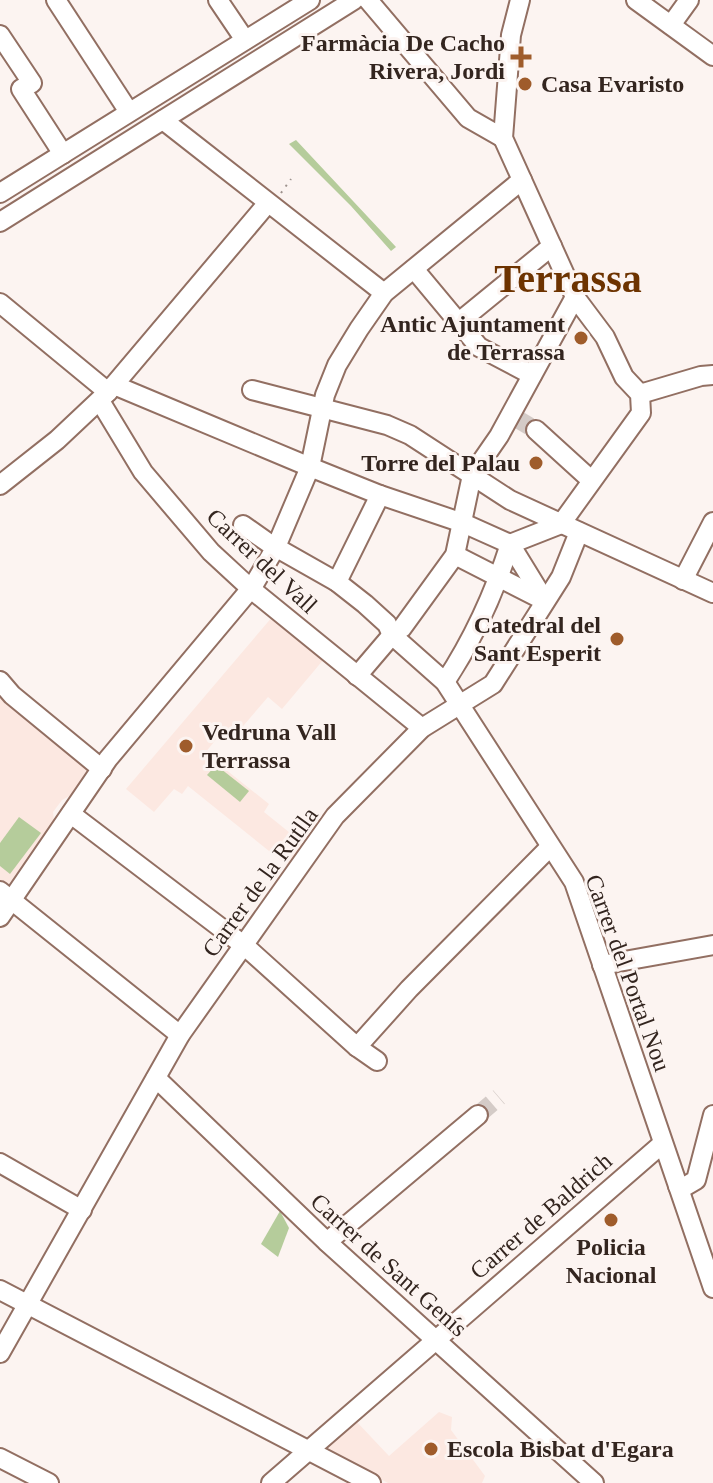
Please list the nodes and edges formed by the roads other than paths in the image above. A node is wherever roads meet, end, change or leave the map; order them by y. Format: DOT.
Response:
graph roads {
  1 [pos="56,0"];
  2 [pos="218,0"];
  3 [pos="310,0"];
  4 [pos="354,0"];
  5 [pos="368,0"];
  6 [pos="520,0"];
  7 [pos="636,0"];
  8 [pos="689,0"];
  9 [pos="671,25"];
  10 [pos="0,35"];
  11 [pos="245,40"];
  12 [pos="713,56"];
  13 [pos="129,112"];
  14 [pos="163,120"];
  15 [pos="503,138"];
  16 [pos="63,154"];
  17 [pos="522,180"];
  18 [pos="0,193"];
  19 [pos="270,204"];
  20 [pos="0,222"];
  21 [pos="552,246"];
  22 [pos="414,269"];
  23 [pos="384,293"];
  24 [pos="575,297"];
  25 [pos="7,308"];
  26 [pos="459,322"];
  27 [pos="532,375"];
  28 [pos="713,375"];
  29 [pos="252,390"];
  30 [pos="107,393"];
  31 [pos="641,404"];
  32 [pos="322,409"];
  33 [pos="536,430"];
  34 [pos="306,471"];
  35 [pos="471,472"];
  36 [pos="591,480"];
  37 [pos="0,485"];
  38 [pos="380,495"];
  39 [pos="563,519"];
  40 [pos="460,522"];
  41 [pos="713,522"];
  42 [pos="243,525"];
  43 [pos="579,532"];
  44 [pos="510,544"];
  45 [pos="276,547"];
  46 [pos="455,555"];
  47 [pos="683,580"];
  48 [pos="498,581"];
  49 [pos="337,582"];
  50 [pos="251,589"];
  51 [pos="713,593"];
  52 [pos="543,604"];
  53 [pos="392,635"];
  54 [pos="357,676"];
  55 [pos="0,681"];
  56 [pos="445,682"];
  57 [pos="461,704"];
  58 [pos="422,728"];
  59 [pos="102,769"];
  60 [pos="70,816"];
  61 [pos="550,847"];
  62 [pos="6,896"];
  63 [pos="0,917"];
  64 [pos="713,945"];
  65 [pos="243,946"];
  66 [pos="602,965"];
  67 [pos="180,1035"];
  68 [pos="357,1047"];
  69 [pos="377,1061"];
  70 [pos="156,1078"];
  71 [pos="478,1115"];
  72 [pos="713,1115"];
  73 [pos="662,1144"];
  74 [pos="0,1163"];
  75 [pos="678,1186"];
  76 [pos="82,1210"];
  77 [pos="327,1242"];
  78 [pos="713,1288"];
  79 [pos="0,1290"];
  80 [pos="29,1305"];
  81 [pos="435,1339"];
  82 [pos="0,1353"];
  83 [pos="307,1451"];
  84 [pos="0,1458"];
  85 [pos="49,1483"];
  86 [pos="271,1483"];
  87 [pos="371,1483"];
  88 [pos="594,1483"];
  1 -- 13 [label="street"];
  2 -- 11 [label="street"];
  3 -- 11 [label="street"];
  4 -- 14 [label="street"];
  5 -- 15 [label="street"];
  6 -- 15 [label="street"];
  7 -- 9 [label="street"];
  8 -- 9 [label="street"];
  9 -- 12 [label="street"];
  10 -- 16 [label="street"];
  11 -- 13 [label="street"];
  13 -- 16 [label="street"];
  14 -- 19 [label="street"];
  14 -- 20 [label="street"];
  15 -- 17 [label="street"];
  16 -- 18 [label="street"];
  17 -- 21 [label="street"];
  17 -- 22 [label="street"];
  19 -- 23 [label="street"];
  19 -- 30 [label="street"];
  21 -- 24 [label="street"];
  21 -- 26 [label="street"];
  22 -- 23 [label="street"];
  22 -- 26 [label="street"];
  23 -- 32 [label="street"];
  24 -- 27 [label="street"];
  24 -- 31 [label="street"];
  25 -- 30 [label="street"];
  26 -- 27 [label="street"];
  27 -- 35 [label="street"];
  28 -- 31 [label="street"];
  29 -- 32 [label="street"];
  30 -- 34 [label="street"];
  30 -- 37 [label="street"];
  30 -- 50 [label="street, Carrer del Vall"];
  31 -- 36 [label="street"];
  32 -- 34 [label="street"];
  32 -- 35 [label="street"];
  33 -- 36 [label="street"];
  34 -- 38 [label="street"];
  34 -- 45 [label="street"];
  35 -- 39 [label="street"];
  35 -- 40 [label="street"];
  36 -- 39 [label="street"];
  38 -- 40 [label="street"];
  38 -- 49 [label="street"];
  39 -- 43 [label="street"];
  39 -- 44 [label="street"];
  40 -- 44 [label="street"];
  40 -- 46 [label="street"];
  41 -- 47 [label="street"];
  42 -- 45 [label="street, Carrer del Portal Nou"];
  43 -- 47 [label="street"];
  43 -- 52 [label="street, Carrer de la Rutlla"];
  44 -- 48 [label="street"];
  44 -- 52 [label="street"];
  45 -- 49 [label="street, Carrer del Portal Nou"];
  45 -- 50 [label="street"];
  46 -- 48 [label="street"];
  46 -- 53 [label="street"];
  47 -- 51 [label="street"];
  48 -- 52 [label="street"];
  48 -- 56 [label="street"];
  49 -- 53 [label="street, Carrer del Portal Nou"];
  50 -- 54 [label="street, Carrer del Vall"];
  50 -- 59 [label="street"];
  52 -- 57 [label="street, Carrer de la Rutlla"];
  53 -- 54 [label="street"];
  53 -- 56 [label="street, Carrer del Portal Nou"];
  54 -- 58 [label="street, Carrer del Vall"];
  55 -- 59 [label="street"];
  56 -- 57 [label="street, Carrer del Portal Nou"];
  57 -- 58 [label="street, Carrer de la Rutlla"];
  57 -- 61 [label="street, Carrer del Portal Nou"];
  58 -- 65 [label="street, Carrer de la Rutlla"];
  59 -- 60 [label="street"];
  60 -- 62 [label="street"];
  60 -- 65 [label="street"];
  61 -- 66 [label="street, Carrer del Portal Nou"];
  61 -- 68 [label="street"];
  62 -- 63 [label="street"];
  62 -- 67 [label="street"];
  64 -- 66 [label="street"];
  65 -- 67 [label="street, Carrer de la Rutlla"];
  65 -- 68 [label="street"];
  66 -- 73 [label="street, Carrer del Portal Nou"];
  67 -- 70 [label="street, Carrer de la Rutlla"];
  68 -- 69 [label="street"];
  70 -- 76 [label="street, Carrer de la Rutlla"];
  70 -- 77 [label="street, Carrer de Sant Genís"];
  71 -- 77 [label="street"];
  72 -- 75 [label="street"];
  73 -- 75 [label="street, Carrer del Portal Nou"];
  73 -- 81 [label="street, Carrer de Baldrich"];
  74 -- 76 [label="street"];
  75 -- 78 [label="street, Carrer del Portal Nou"];
  76 -- 80 [label="street, Carrer de la Rutlla"];
  77 -- 81 [label="street, Carrer de Sant Genís"];
  79 -- 80 [label="street"];
  80 -- 82 [label="street, Carrer de la Rutlla"];
  80 -- 83 [label="street"];
  81 -- 83 [label="street, Carrer de Baldrich"];
  81 -- 88 [label="street, Carrer de Sant Genís"];
  83 -- 86 [label="street, Carrer de Baldrich"];
  83 -- 87 [label="street"];
  84 -- 85 [label="street"];
}
